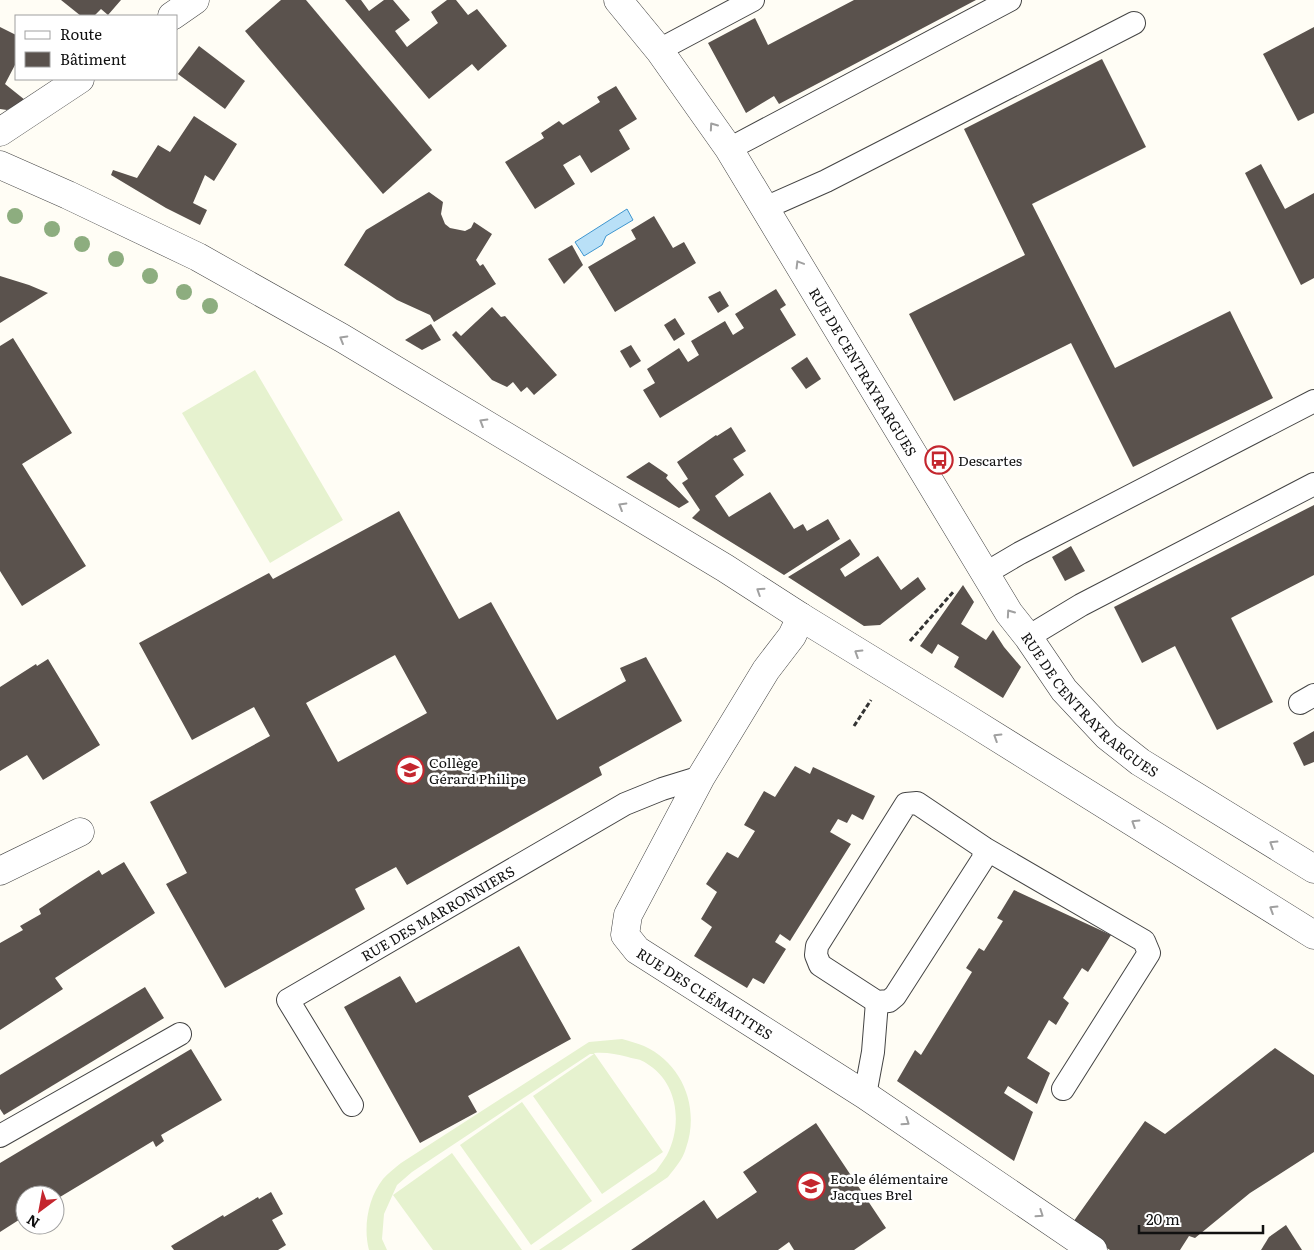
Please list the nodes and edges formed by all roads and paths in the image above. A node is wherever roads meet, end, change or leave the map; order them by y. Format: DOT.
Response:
graph roads {
  1 [pos="196,0"];
  2 [pos="618,0"];
  3 [pos="753,0"];
  4 [pos="1010,0"];
  5 [pos="174,15"];
  6 [pos="1134,23"];
  7 [pos="658,50"];
  8 [pos="78,80"];
  9 [pos="0,132"];
  10 [pos="729,149"];
  11 [pos="0,165"];
  12 [pos="765,208"];
  13 [pos="1314,401"];
  14 [pos="1314,484"];
  15 [pos="986,573"];
  16 [pos="955,589"];
  17 [pos="801,618"];
  18 [pos="1028,637"];
  19 [pos="906,645"];
  20 [pos="700,777"];
  21 [pos="80,832"];
  22 [pos="984,848"];
  23 [pos="1314,869"];
  24 [pos="0,871"];
  25 [pos="1314,935"];
  26 [pos="877,1002"];
  27 [pos="180,1034"];
  28 [pos="1063,1089"];
  29 [pos="866,1095"];
  30 [pos="352,1105"];
  31 [pos="0,1136"];
  32 [pos="1093,1250"];
  1 -- 5 [label="street"];
  2 -- 7 [label="street, RUE DE CENTRAYRARGUES"];
  3 -- 7 [label="lane"];
  4 -- 10 [label="lane"];
  6 -- 12 [label="lane"];
  10 -- 7 [label="street, RUE DE CENTRAYRARGUES, one-way"];
  8 -- 9 [label="street"];
  10 -- 12 [label="street, RUE DE CENTRAYRARGUES"];
  17 -- 11 [label="street, one-way"];
  15 -- 12 [label="street, RUE DE CENTRAYRARGUES, one-way"];
  13 -- 15 [label="lane"];
  14 -- 18 [label="lane"];
  18 -- 15 [label="street, RUE DE CENTRAYRARGUES, one-way"];
  16 -- 19 [label="path"];
  17 -- 20 [label="street, RUE DES CLÉMATITES"];
  25 -- 17 [label="street, one-way"];
  23 -- 18 [label="street, RUE DE CENTRAYRARGUES, one-way"];
  20 -- 29 [label="street, RUE DES CLÉMATITES"];
  20 -- 30 [label="lane, RUE DES MARRONNIERS"];
  21 -- 24 [label="street"];
  22 -- 26 [label="lane"];
  22 -- 26 [label="lane"];
  22 -- 28 [label="lane"];
  26 -- 29 [label="lane"];
  27 -- 31 [label="lane"];
  29 -- 32 [label="street, RUE DES CLÉMATITES, one-way"];
}
